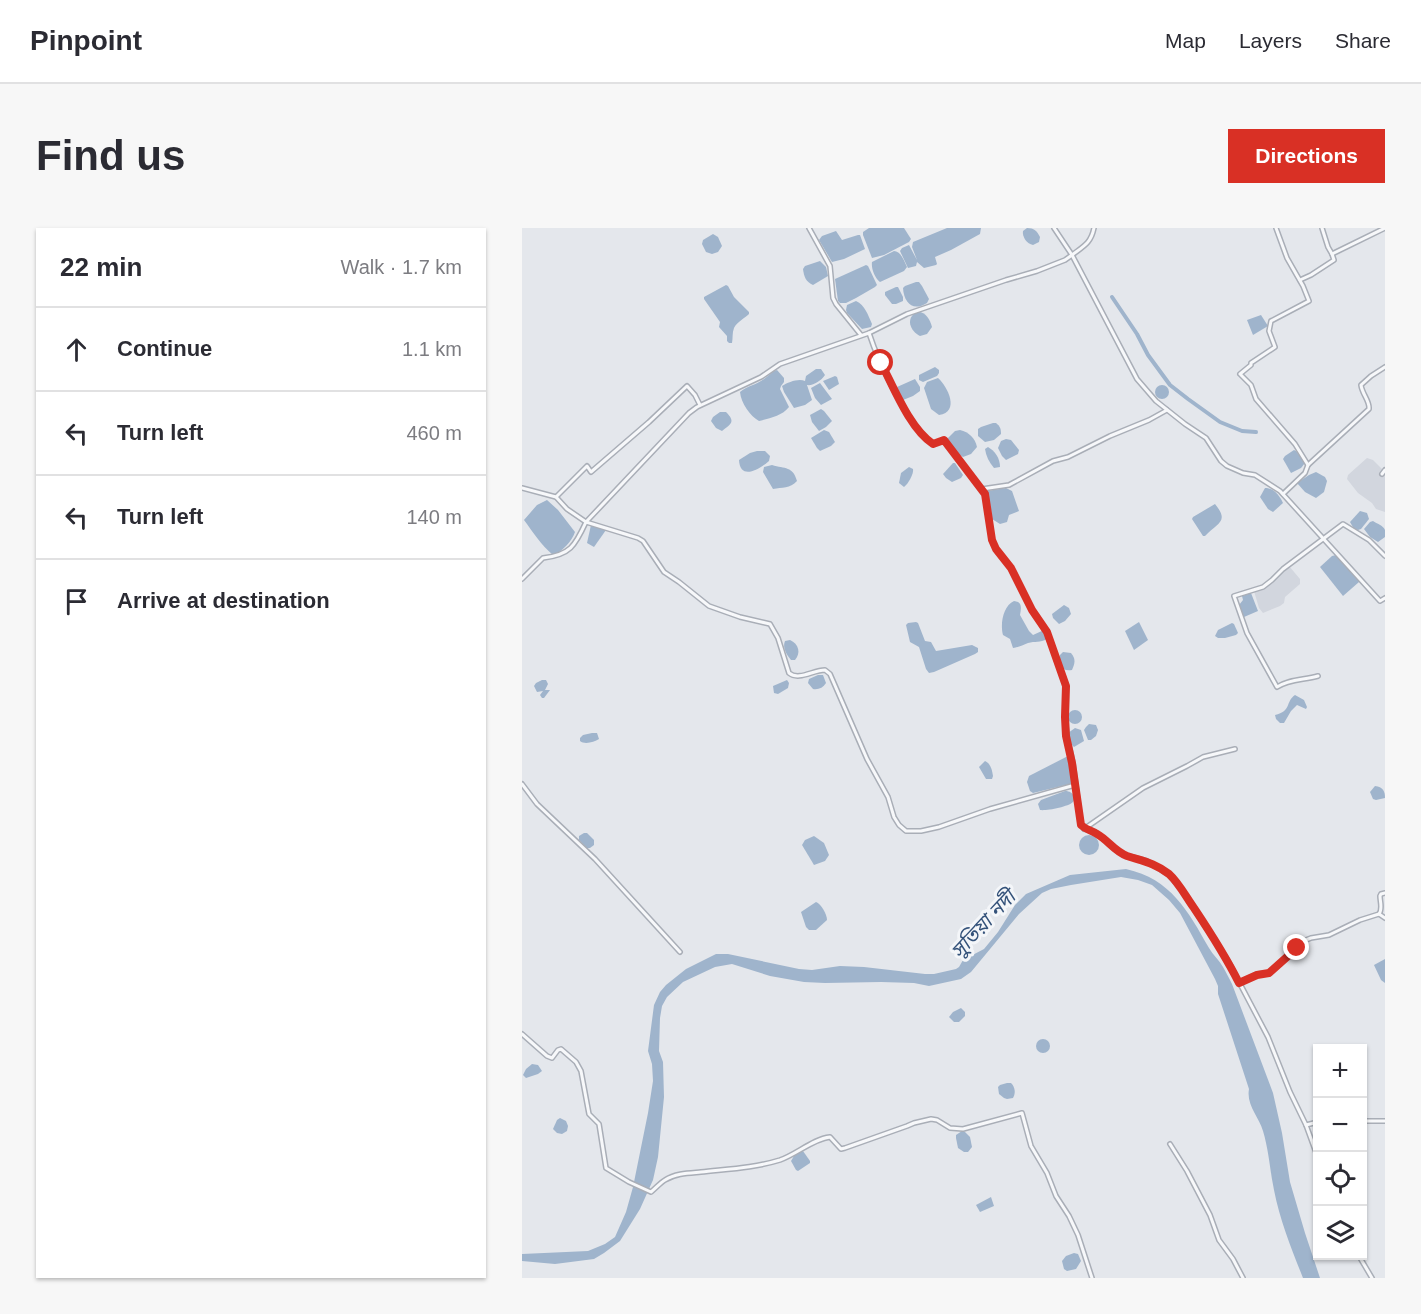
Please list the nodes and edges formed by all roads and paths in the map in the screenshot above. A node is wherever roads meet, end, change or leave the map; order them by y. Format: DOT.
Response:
graph roads {
  1 [pos="809,228"];
  2 [pos="1054,228"];
  3 [pos="1094,228"];
  4 [pos="1276,228"];
  5 [pos="1322,228"];
  6 [pos="1385,228"];
  7 [pos="1332,254"];
  8 [pos="1072,255"];
  9 [pos="1299,280"];
  10 [pos="869,333"];
  11 [pos="861,335"];
  12 [pos="1385,367"];
  13 [pos="700,405"];
  14 [pos="1167,410"];
  15 [pos="1308,465"];
  16 [pos="522,488"];
  17 [pos="981,489"];
  18 [pos="1283,494"];
  19 [pos="556,497"];
  20 [pos="586,522"];
  21 [pos="1324,539"];
  22 [pos="1385,556"];
  23 [pos="522,579"];
  24 [pos="1385,598"];
  25 [pos="1318,676"];
  26 [pos="1234,749"];
  27 [pos="522,784"];
  28 [pos="1075,785"];
  29 [pos="1084,829"];
  30 [pos="1385,893"];
  31 [pos="1379,914"];
  32 [pos="1385,918"];
  33 [pos="680,952"];
  34 [pos="1239,983"];
  35 [pos="522,1034"];
  36 [pos="1367,1121"];
  37 [pos="1385,1121"];
  38 [pos="1313,1123"];
  39 [pos="1306,1125"];
  40 [pos="1170,1144"];
  41 [pos="1315,1152"];
  42 [pos="1361,1260"];
  43 [pos="1092,1278"];
  44 [pos="1243,1278"];
  45 [pos="1372,1278"];
  1 -- 11 [label="street"];
  2 -- 8 [label="street"];
  3 -- 8 [label="street"];
  4 -- 9 [label="street"];
  5 -- 7 [label="street"];
  6 -- 7 [label="street"];
  7 -- 9 [label="street"];
  8 -- 10 [label="street"];
  8 -- 14 [label="street"];
  9 -- 15 [label="street"];
  10 -- 11 [label="street"];
  10 -- 17 [label="street"];
  11 -- 13 [label="street"];
  12 -- 15 [label="street"];
  13 -- 19 [label="street"];
  13 -- 20 [label="street"];
  14 -- 17 [label="street"];
  14 -- 18 [label="street"];
  15 -- 18 [label="street"];
  16 -- 19 [label="street"];
  17 -- 28 [label="street"];
  18 -- 21 [label="street"];
  19 -- 20 [label="street"];
  20 -- 23 [label="street"];
  20 -- 28 [label="street"];
  21 -- 22 [label="street"];
  21 -- 24 [label="street"];
  21 -- 25 [label="street"];
  26 -- 29 [label="street"];
  27 -- 33 [label="street"];
  28 -- 29 [label="street"];
  29 -- 34 [label="street"];
  30 -- 31 [label="street"];
  31 -- 32 [label="street"];
  31 -- 34 [label="street"];
  34 -- 39 [label="street"];
  35 -- 43 [label="street"];
  36 -- 37 [label="street"];
  38 -- 39 [label="street"];
  39 -- 41 [label="street"];
  40 -- 44 [label="street"];
  42 -- 45 [label="street"];
}
